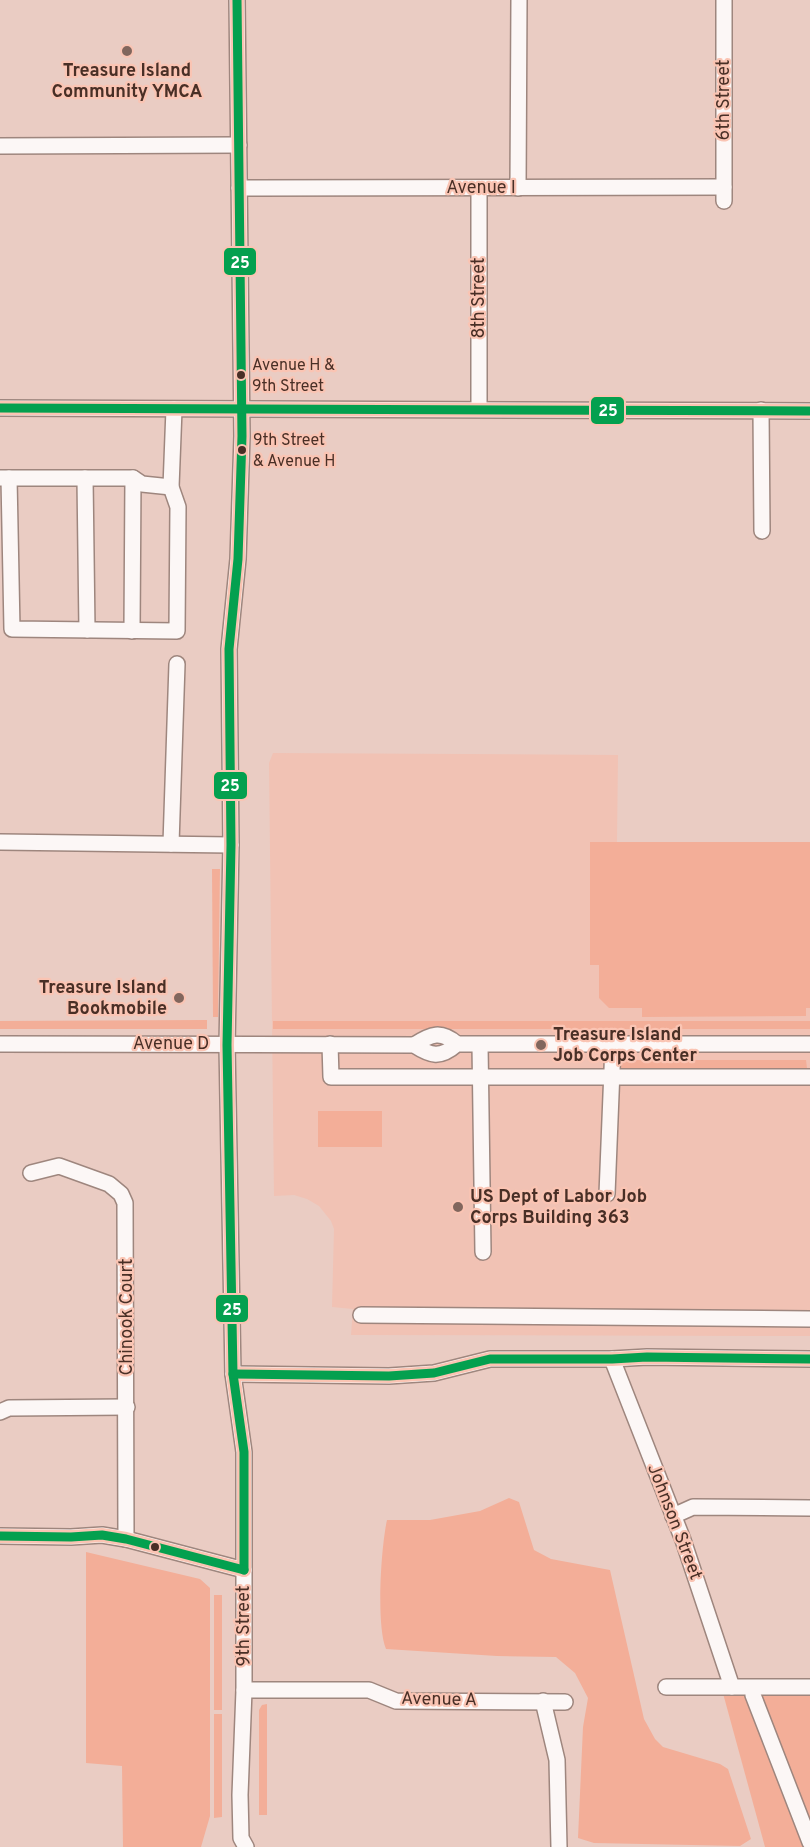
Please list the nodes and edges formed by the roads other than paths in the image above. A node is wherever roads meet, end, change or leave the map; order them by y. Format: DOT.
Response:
graph roads {
  1 [pos="237,0"];
  2 [pos="519,0"];
  3 [pos="724,0"];
  4 [pos="238,145"];
  5 [pos="0,146"];
  6 [pos="239,188"];
  7 [pos="479,188"];
  8 [pos="518,188"];
  9 [pos="724,194"];
  10 [pos="0,408"];
  11 [pos="174,409"];
  12 [pos="241,409"];
  13 [pos="479,409"];
  14 [pos="761,410"];
  15 [pos="810,411"];
  16 [pos="5,478"];
  17 [pos="85,478"];
  18 [pos="133,478"];
  19 [pos="171,487"];
  20 [pos="762,531"];
  21 [pos="87,630"];
  22 [pos="132,631"];
  23 [pos="177,664"];
  24 [pos="0,842"];
  25 [pos="171,844"];
  26 [pos="231,845"];
  27 [pos="0,1044"];
  28 [pos="330,1044"];
  29 [pos="480,1044"];
  30 [pos="613,1044"];
  31 [pos="810,1044"];
  32 [pos="227,1045"];
  33 [pos="481,1077"];
  34 [pos="612,1077"];
  35 [pos="810,1077"];
  36 [pos="31,1173"];
  37 [pos="607,1194"];
  38 [pos="483,1252"];
  39 [pos="362,1315"];
  40 [pos="810,1319"];
  41 [pos="612,1359"];
  42 [pos="810,1359"];
  43 [pos="233,1374"];
  44 [pos="127,1407"];
  45 [pos="0,1412"];
  46 [pos="810,1508"];
  47 [pos="673,1516"];
  48 [pos="0,1536"];
  49 [pos="126,1539"];
  50 [pos="244,1570"];
  51 [pos="666,1687"];
  52 [pos="732,1687"];
  53 [pos="810,1687"];
  54 [pos="244,1690"];
  55 [pos="753,1695"];
  56 [pos="543,1701"];
  57 [pos="565,1702"];
  58 [pos="810,1842"];
  59 [pos="246,1847"];
  60 [pos="559,1847"];
  1 -- 4 [label="street, 9th Street"];
  2 -- 8 [label="street"];
  3 -- 9 [label="street, 6th Street"];
  4 -- 5 [label="street"];
  4 -- 6 [label="street, 9th Street"];
  6 -- 7 [label="street, Avenue I"];
  6 -- 12 [label="street, 9th Street"];
  7 -- 8 [label="street, Avenue I"];
  7 -- 13 [label="street, 8th Street"];
  8 -- 9 [label="street, Avenue I"];
  10 -- 11 [label="street"];
  11 -- 12 [label="street"];
  11 -- 19 [label="street"];
  12 -- 13 [label="street"];
  12 -- 26 [label="street, 9th Street"];
  13 -- 14 [label="street"];
  14 -- 15 [label="street"];
  14 -- 20 [label="street"];
  16 -- 17 [label="street"];
  16 -- 21 [label="street"];
  17 -- 18 [label="street"];
  17 -- 21 [label="street"];
  18 -- 19 [label="street"];
  18 -- 22 [label="street"];
  19 -- 22 [label="street"];
  21 -- 22 [label="street"];
  23 -- 25 [label="street"];
  24 -- 25 [label="street"];
  25 -- 26 [label="street"];
  26 -- 32 [label="street, 9th Street"];
  27 -- 32 [label="street, Avenue D"];
  28 -- 29 [label="street, Avenue D"];
  28 -- 32 [label="street, Avenue D"];
  28 -- 33 [label="street"];
  29 -- 30 [label="street, Avenue D"];
  29 -- 33 [label="street"];
  30 -- 31 [label="street, Avenue D"];
  30 -- 34 [label="street"];
  32 -- 43 [label="street, 9th Street"];
  33 -- 34 [label="street"];
  33 -- 38 [label="street"];
  34 -- 35 [label="street"];
  34 -- 37 [label="street"];
  36 -- 44 [label="street, Chinook Court"];
  39 -- 40 [label="street"];
  41 -- 42 [label="street"];
  41 -- 43 [label="street"];
  41 -- 47 [label="street, Johnson Street"];
  43 -- 50 [label="street, 9th Street"];
  44 -- 45 [label="street"];
  44 -- 49 [label="street, Chinook Court"];
  46 -- 47 [label="street"];
  47 -- 52 [label="street, Johnson Street"];
  48 -- 49 [label="street"];
  49 -- 50 [label="street"];
  50 -- 54 [label="street, 9th Street"];
  51 -- 52 [label="street"];
  52 -- 53 [label="street"];
  54 -- 56 [label="street, Avenue A"];
  54 -- 59 [label="street, 9th Street"];
  55 -- 58 [label="street"];
  56 -- 57 [label="street, Avenue A"];
  56 -- 60 [label="street"];
}
